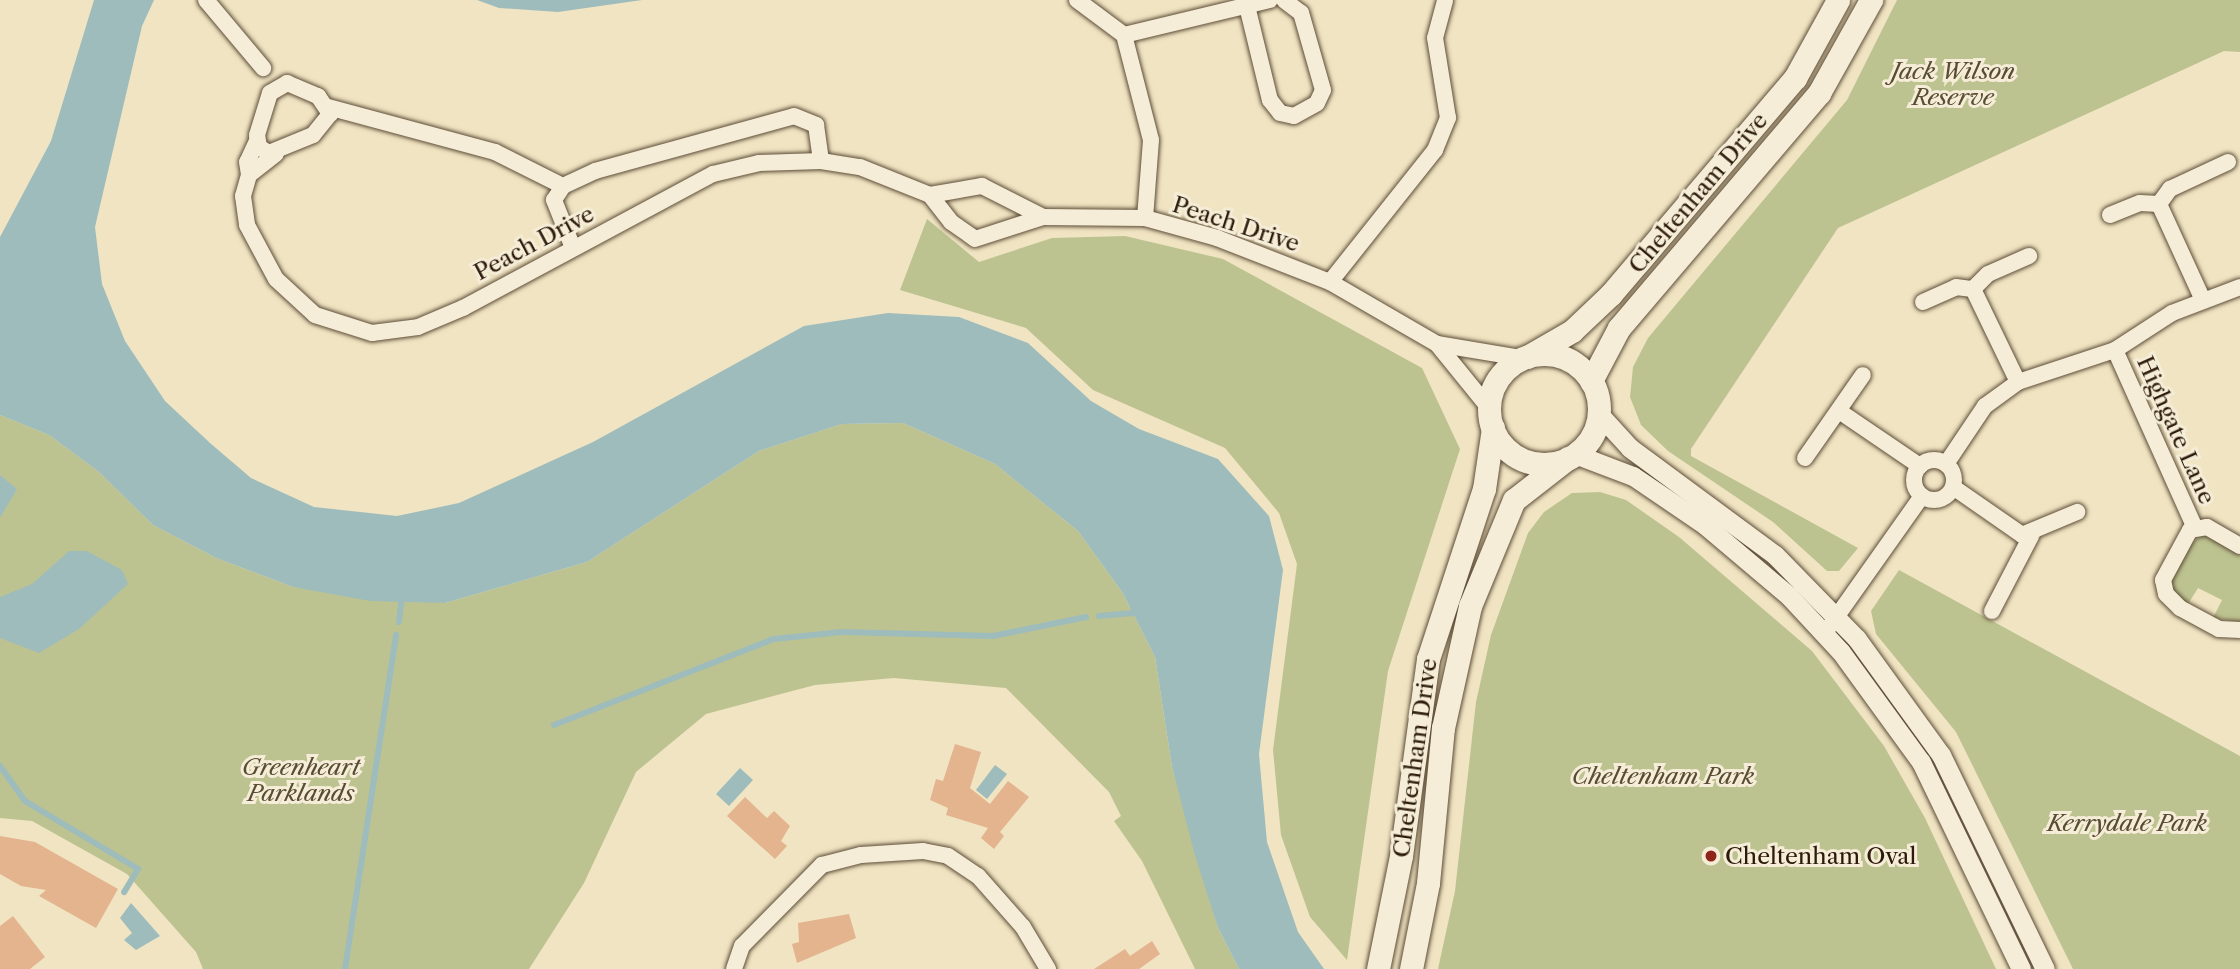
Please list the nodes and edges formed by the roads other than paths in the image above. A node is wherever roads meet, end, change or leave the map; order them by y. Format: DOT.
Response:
graph roads {
  1 [pos="206,0"];
  2 [pos="1077,0"];
  3 [pos="1270,0"];
  4 [pos="1284,0"];
  5 [pos="1445,0"];
  6 [pos="1838,0"];
  7 [pos="1871,0"];
  8 [pos="1247,6"];
  9 [pos="1124,35"];
  10 [pos="263,68"];
  11 [pos="287,83"];
  12 [pos="270,93"];
  13 [pos="328,107"];
  14 [pos="257,141"];
  15 [pos="276,153"];
  16 [pos="821,161"];
  17 [pos="2228,162"];
  18 [pos="249,176"];
  19 [pos="563,186"];
  20 [pos="930,195"];
  21 [pos="2158,204"];
  22 [pos="2110,215"];
  23 [pos="1044,216"];
  24 [pos="1145,218"];
  25 [pos="573,248"];
  26 [pos="2029,256"];
  27 [pos="1330,282"];
  28 [pos="2240,286"];
  29 [pos="1973,289"];
  30 [pos="2202,298"];
  31 [pos="1923,302"];
  32 [pos="1437,344"];
  33 [pos="2115,350"];
  34 [pos="1525,357"];
  35 [pos="1864,375"];
  36 [pos="1591,381"];
  37 [pos="2018,382"];
  38 [pos="1839,411"];
  39 [pos="1598,413"];
  40 [pos="1491,418"];
  41 [pos="1571,456"];
  42 [pos="1805,458"];
  43 [pos="1946,464"];
  44 [pos="1920,466"];
  45 [pos="1953,487"];
  46 [pos="1922,496"];
  47 [pos="2077,512"];
  48 [pos="2195,528"];
  49 [pos="2031,536"];
  50 [pos="2240,546"];
  51 [pos="1992,611"];
  52 [pos="1838,615"];
  53 [pos="2240,629"];
  54 [pos="1824,633"];
  55 [pos="734,969"];
  56 [pos="1048,969"];
  57 [pos="1378,969"];
  58 [pos="1411,969"];
  59 [pos="2021,969"];
  60 [pos="2045,969"];
  1 -- 10 [label="street"];
  2 -- 9 [label="street"];
  3 -- 8 [label="street"];
  4 -- 8 [label="street"];
  5 -- 27 [label="street"];
  6 -- 34 [label="main road, Cheltenham Drive"];
  7 -- 36 [label="main road, Cheltenham Drive"];
  8 -- 9 [label="street"];
  9 -- 24 [label="street"];
  10 -- 11 [label="street"];
  10 -- 12 [label="street"];
  11 -- 12 [label="street"];
  11 -- 13 [label="street"];
  12 -- 14 [label="street, Peach Drive"];
  13 -- 15 [label="street"];
  13 -- 19 [label="street"];
  14 -- 15 [label="street"];
  14 -- 18 [label="street, Peach Drive"];
  15 -- 18 [label="street"];
  16 -- 19 [label="street"];
  16 -- 20 [label="street, Peach Drive"];
  16 -- 25 [label="street, Peach Drive"];
  17 -- 21 [label="street"];
  18 -- 25 [label="street, Peach Drive"];
  19 -- 25 [label="street"];
  20 -- 23 [label="street, Peach Drive"];
  20 -- 23 [label="street, Peach Drive"];
  21 -- 22 [label="street"];
  21 -- 30 [label="street"];
  23 -- 24 [label="street, Peach Drive"];
  24 -- 27 [label="street, Peach Drive"];
  26 -- 29 [label="street"];
  27 -- 32 [label="street, Peach Drive"];
  28 -- 30 [label="street"];
  29 -- 31 [label="street"];
  29 -- 37 [label="street"];
  30 -- 33 [label="street"];
  32 -- 34 [label="street, Peach Drive"];
  32 -- 40 [label="street, Peach Drive"];
  33 -- 37 [label="street"];
  33 -- 48 [label="street, Highgate Lane"];
  34 -- 36 [label="main road"];
  34 -- 40 [label="main road"];
  35 -- 38 [label="street"];
  36 -- 39 [label="main road"];
  37 -- 43 [label="street"];
  38 -- 42 [label="street"];
  38 -- 44 [label="street"];
  39 -- 41 [label="main road"];
  39 -- 52 [label="street"];
  40 -- 41 [label="main road"];
  40 -- 57 [label="main road, Cheltenham Drive"];
  41 -- 54 [label="street"];
  41 -- 58 [label="main road, Cheltenham Drive"];
  43 -- 44 [label="street"];
  43 -- 45 [label="street"];
  44 -- 46 [label="street"];
  45 -- 46 [label="street"];
  45 -- 49 [label="street"];
  46 -- 52 [label="street"];
  47 -- 49 [label="street"];
  48 -- 50 [label="street, Highgate Lane"];
  48 -- 53 [label="street, Highgate Lane"];
  49 -- 51 [label="street"];
  52 -- 54 [label="street"];
  52 -- 60 [label="street"];
  54 -- 59 [label="street"];
  55 -- 56 [label="street"];
}
